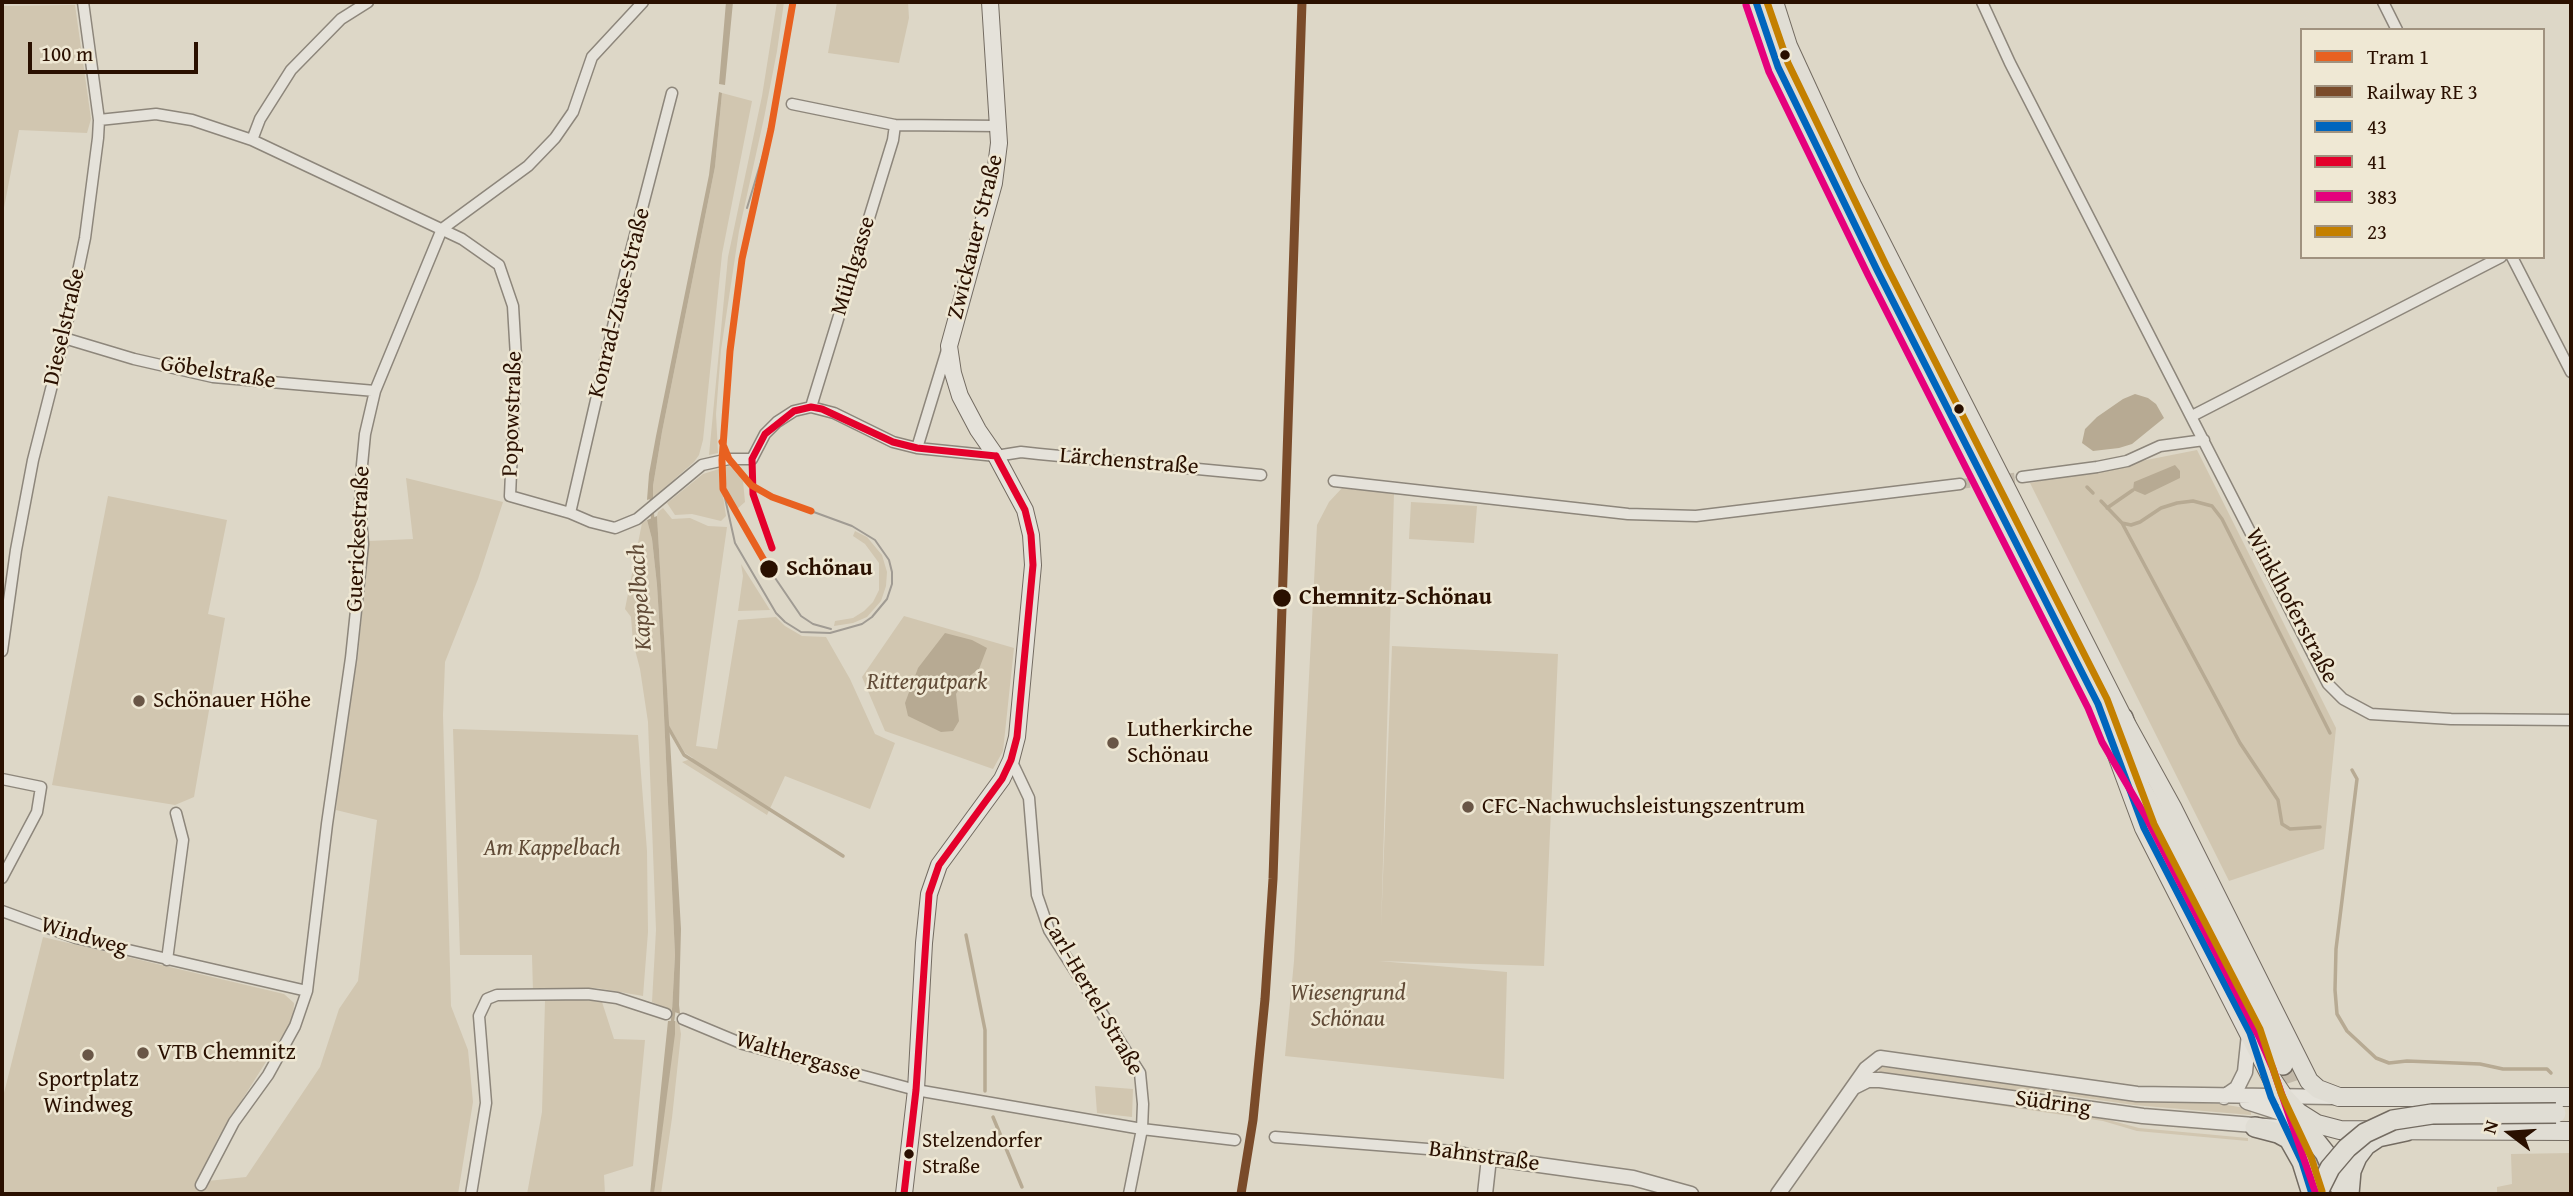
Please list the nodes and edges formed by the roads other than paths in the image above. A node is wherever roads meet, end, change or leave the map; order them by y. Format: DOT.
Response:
graph roads {
  1 [pos="83,2"];
  2 [pos="368,2"];
  3 [pos="643,2"];
  4 [pos="990,2"];
  5 [pos="1756,2"];
  6 [pos="1774,2"];
  7 [pos="1982,2"];
  8 [pos="2383,2"];
  9 [pos="2396,28"];
  10 [pos="672,93"];
  11 [pos="792,104"];
  12 [pos="99,120"];
  13 [pos="895,125"];
  14 [pos="999,127"];
  15 [pos="252,139"];
  16 [pos="442,229"];
  17 [pos="2497,259"];
  18 [pos="2513,259"];
  19 [pos="64,338"];
  20 [pos="949,346"];
  21 [pos="2571,372"];
  22 [pos="375,391"];
  23 [pos="811,407"];
  24 [pos="2192,416"];
  25 [pos="2204,440"];
  26 [pos="918,448"];
  27 [pos="996,456"];
  28 [pos="1261,475"];
  29 [pos="2022,477"];
  30 [pos="1334,481"];
  31 [pos="1961,484"];
  32 [pos="570,513"];
  33 [pos="2,651"];
  34 [pos="2123,718"];
  35 [pos="2571,720"];
  36 [pos="2111,737"];
  37 [pos="1011,760"];
  38 [pos="2,779"];
  39 [pos="176,813"];
  40 [pos="2155,813"];
  41 [pos="2,878"];
  42 [pos="2,911"];
  43 [pos="167,960"];
  44 [pos="307,991"];
  45 [pos="666,1014"];
  46 [pos="682,1019"];
  47 [pos="2250,1033"];
  48 [pos="2292,1066"];
  49 [pos="1853,1088"];
  50 [pos="916,1090"];
  51 [pos="2224,1097"];
  52 [pos="2284,1097"];
  53 [pos="2339,1097"];
  54 [pos="2571,1097"];
  55 [pos="2564,1113"];
  56 [pos="2300,1115"];
  57 [pos="2255,1127"];
  58 [pos="1142,1129"];
  59 [pos="2406,1131"];
  60 [pos="2571,1131"];
  61 [pos="1275,1137"];
  62 [pos="1235,1140"];
  63 [pos="1489,1158"];
  64 [pos="201,1185"];
  65 [pos="471,1194"];
  66 [pos="904,1194"];
  67 [pos="1129,1194"];
  68 [pos="1485,1194"];
  69 [pos="1691,1194"];
  70 [pos="1778,1194"];
  71 [pos="2315,1194"];
  72 [pos="2343,1194"];
  73 [pos="2349,1194"];
  1 -- 12 [label="street, Dieselstraße"];
  2 -- 15 [label="street"];
  3 -- 16 [label="street"];
  4 -- 14 [label="main road, Zwickauer Straße"];
  5 -- 36 [label="main road"];
  6 -- 34 [label="main road, Südring"];
  7 -- 24 [label="street, Winklhoferstraße"];
  8 -- 9 [label="street"];
  10 -- 32 [label="street, Konrad-Zuse-Straße"];
  11 -- 13 [label="street"];
  12 -- 15 [label="street, Popowstraße"];
  12 -- 19 [label="street, Dieselstraße"];
  13 -- 14 [label="street"];
  13 -- 23 [label="street, Mühlgasse"];
  14 -- 20 [label="main road, Zwickauer Straße"];
  15 -- 16 [label="street, Popowstraße"];
  16 -- 22 [label="street, Guerickestraße"];
  16 -- 32 [label="street, Popowstraße"];
  17 -- 24 [label="street"];
  18 -- 21 [label="street"];
  19 -- 22 [label="street, Göbelstraße"];
  19 -- 33 [label="street, Dieselstraße"];
  20 -- 26 [label="street, Zwickauer Straße"];
  20 -- 27 [label="main road, Zwickauer Straße"];
  22 -- 44 [label="street, Guerickestraße"];
  23 -- 26 [label="street"];
  23 -- 32 [label="street, Popowstraße"];
  24 -- 25 [label="street, Winklhoferstraße"];
  25 -- 29 [label="street"];
  25 -- 35 [label="street, Winklhoferstraße"];
  26 -- 27 [label="street"];
  27 -- 28 [label="street, Lärchenstraße"];
  27 -- 37 [label="main road, Zwickauer Straße"];
  30 -- 31 [label="street"];
  34 -- 40 [label="highway"];
  34 -- 48 [label="main road, Südring"];
  36 -- 40 [label="highway"];
  36 -- 47 [label="main road"];
  37 -- 50 [label="main road, Zwickauer Straße"];
  37 -- 58 [label="street, Carl-Hertel-Straße"];
  38 -- 41 [label="street"];
  39 -- 43 [label="street"];
  40 -- 48 [label="highway"];
  42 -- 43 [label="street, Windweg"];
  43 -- 44 [label="street, Windweg"];
  44 -- 64 [label="street, Guerickestraße"];
  45 -- 65 [label="street"];
  46 -- 50 [label="street, Walthergasse"];
  47 -- 51 [label="street"];
  47 -- 52 [label="main road"];
  48 -- 53 [label="main road, Südring"];
  48 -- 56 [label="street"];
  49 -- 51 [label="street, Südring"];
  49 -- 57 [label="street, Südring"];
  49 -- 70 [label="street, Südring"];
  50 -- 58 [label="street"];
  50 -- 66 [label="main road, Zwickauer Straße"];
  51 -- 52 [label="street, Südring"];
  51 -- 56 [label="street, Südring"];
  52 -- 56 [label="main road"];
  53 -- 54 [label="main road, Südring"];
  53 -- 56 [label="street, Südring"];
  55 -- 71 [label="highway, bridge"];
  56 -- 57 [label="street, Südring"];
  56 -- 59 [label="main road, Südring"];
  56 -- 72 [label="highway"];
  57 -- 71 [label="highway"];
  58 -- 62 [label="street"];
  58 -- 67 [label="street, Carl-Hertel-Straße"];
  59 -- 60 [label="main road, Südring"];
  59 -- 73 [label="highway"];
  61 -- 63 [label="street, Bahnstraße"];
  63 -- 68 [label="street"];
  63 -- 69 [label="street, Bahnstraße"];
}
